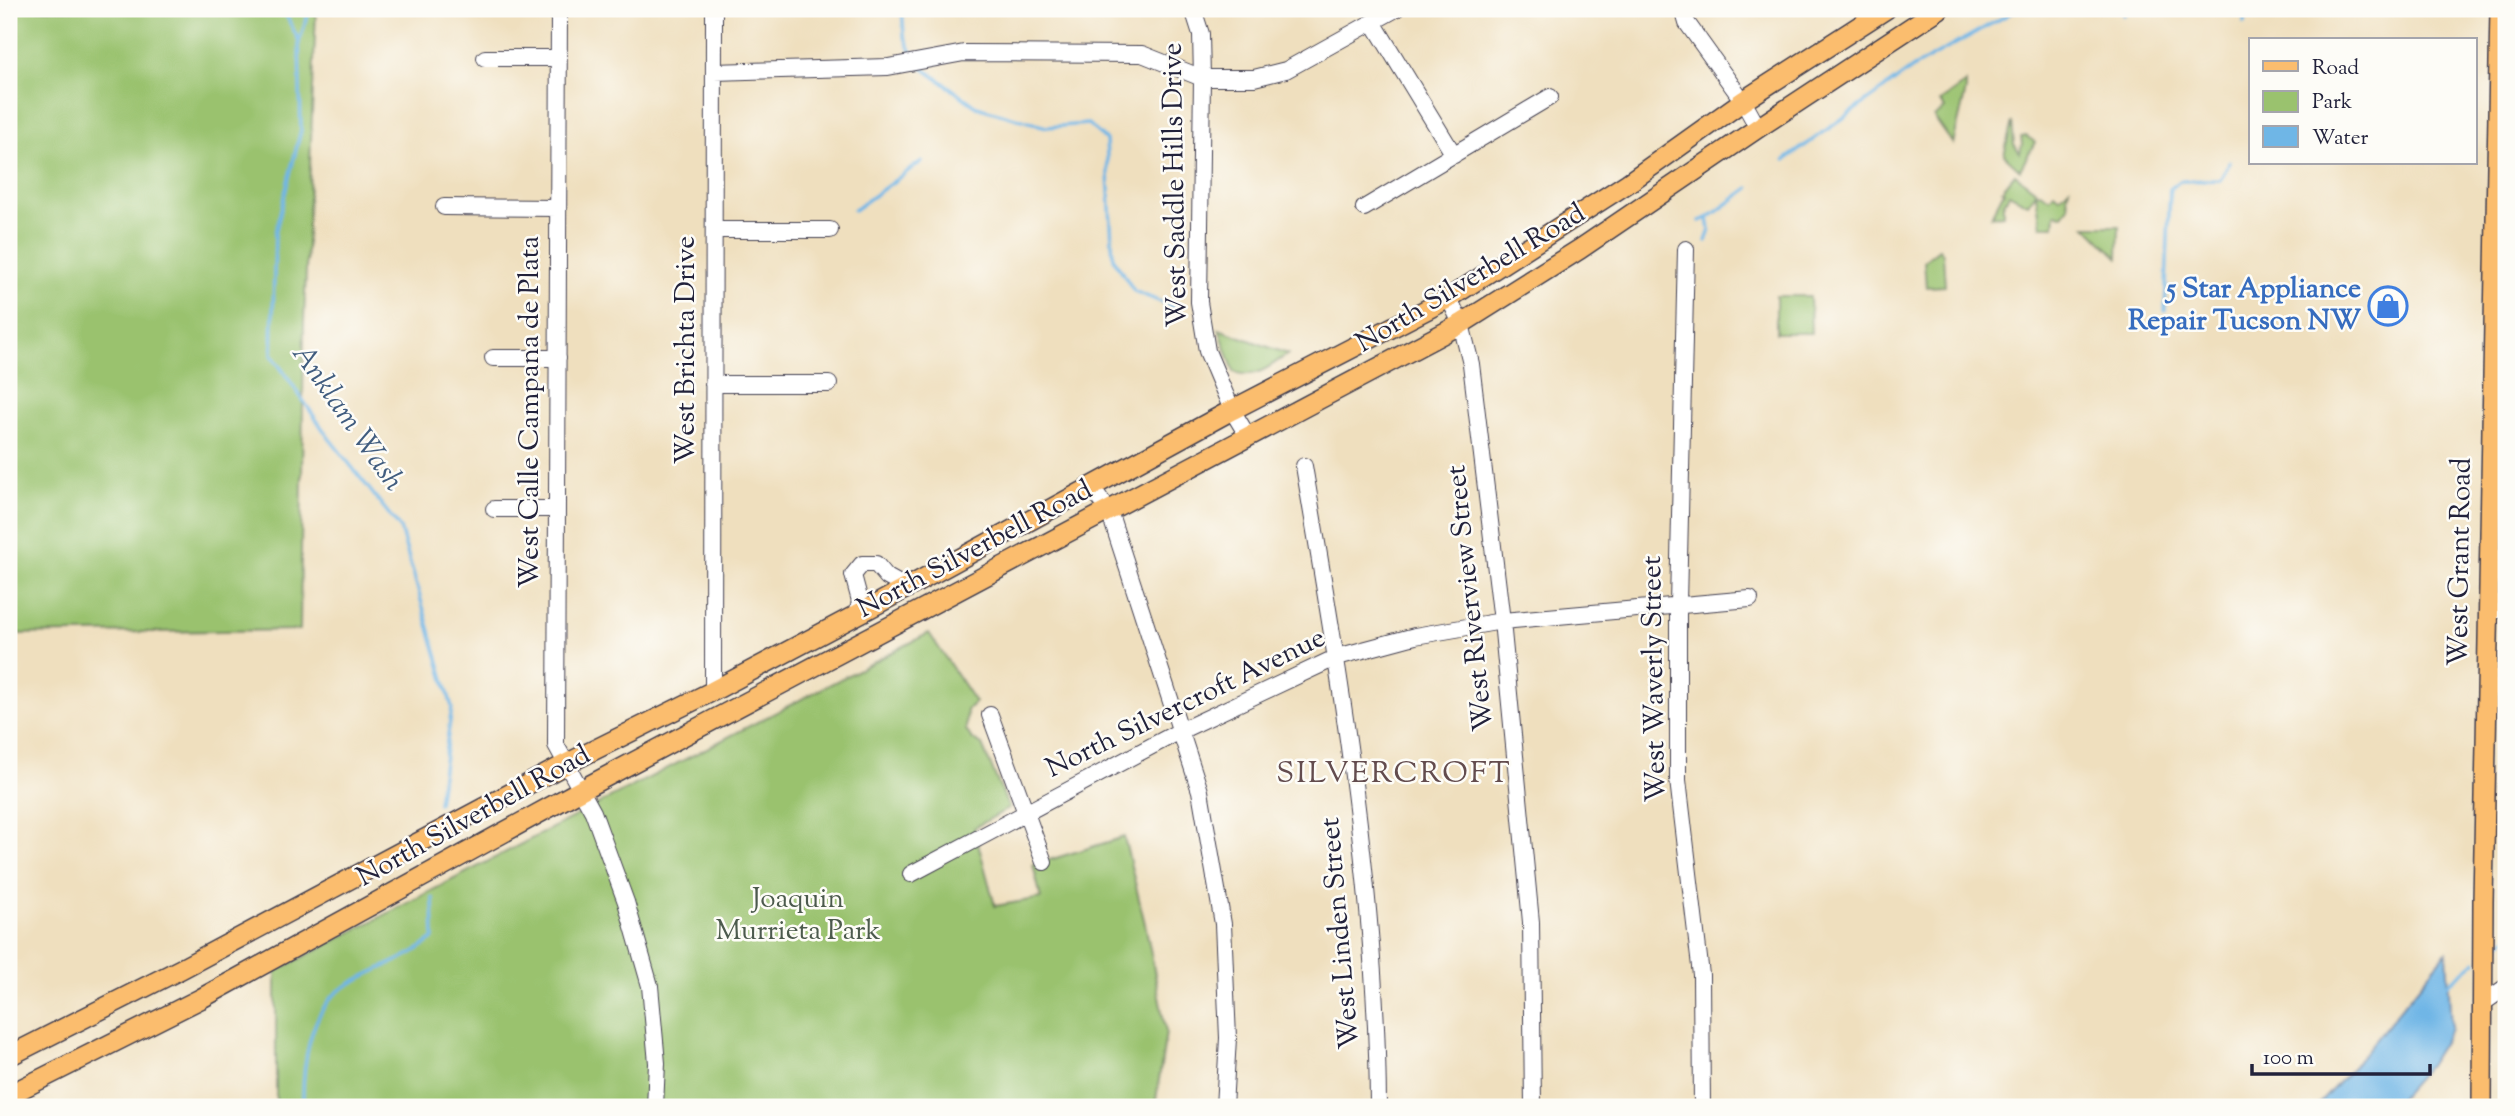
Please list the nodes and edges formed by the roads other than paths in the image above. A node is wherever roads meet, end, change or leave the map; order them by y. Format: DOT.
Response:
graph roads {
  1 [pos="559,9"];
  2 [pos="714,9"];
  3 [pos="1193,9"];
  4 [pos="1396,9"];
  5 [pos="1683,9"];
  6 [pos="1886,9"];
  7 [pos="1928,12"];
  8 [pos="2502,15"];
  9 [pos="1373,22"];
  10 [pos="485,58"];
  11 [pos="558,58"];
  12 [pos="714,72"];
  13 [pos="1202,78"];
  14 [pos="1550,97"];
  15 [pos="1743,102"];
  16 [pos="1758,128"];
  17 [pos="2502,148"];
  18 [pos="1454,155"];
  19 [pos="444,207"];
  20 [pos="558,208"];
  21 [pos="1364,208"];
  22 [pos="714,230"];
  23 [pos="830,230"];
  24 [pos="1686,249"];
  25 [pos="1448,298"];
  26 [pos="1461,324"];
  27 [pos="493,358"];
  28 [pos="558,358"];
  29 [pos="713,384"];
  30 [pos="829,384"];
  31 [pos="1232,410"];
  32 [pos="1247,435"];
  33 [pos="1304,466"];
  34 [pos="1091,486"];
  35 [pos="494,509"];
  36 [pos="557,509"];
  37 [pos="1109,511"];
  38 [pos="907,588"];
  39 [pos="1751,599"];
  40 [pos="1678,604"];
  41 [pos="2497,610"];
  42 [pos="857,615"];
  43 [pos="1502,621"];
  44 [pos="1337,657"];
  45 [pos="713,691"];
  46 [pos="723,715"];
  47 [pos="990,715"];
  48 [pos="1180,731"];
  49 [pos="566,764"];
  50 [pos="581,790"];
  51 [pos="1027,812"];
  52 [pos="1044,862"];
  53 [pos="911,874"];
  54 [pos="2506,988"];
  55 [pos="2483,998"];
  56 [pos="9,1056"];
  57 [pos="9,1095"];
  58 [pos="655,1107"];
  59 [pos="1224,1107"];
  60 [pos="1378,1107"];
  61 [pos="1534,1107"];
  62 [pos="1702,1107"];
  63 [pos="2482,1107"];
  1 -- 11 [label="street, West Calle Campana de Plata"];
  2 -- 12 [label="street, West Brichta Drive"];
  3 -- 13 [label="street, West Saddle Hills Drive"];
  4 -- 9 [label="street"];
  5 -- 15 [label="street"];
  6 -- 15 [label="main road, North Silverbell Road"];
  7 -- 16 [label="main road, North Silverbell Road"];
  8 -- 17 [label="main road, West Grant Road"];
  9 -- 13 [label="street"];
  9 -- 18 [label="street"];
  10 -- 11 [label="street"];
  11 -- 20 [label="street, West Calle Campana de Plata"];
  12 -- 13 [label="street"];
  12 -- 22 [label="street, West Brichta Drive"];
  13 -- 31 [label="street, West Saddle Hills Drive"];
  14 -- 18 [label="street"];
  15 -- 16 [label="street"];
  15 -- 25 [label="main road, North Silverbell Road"];
  16 -- 26 [label="main road, North Silverbell Road"];
  17 -- 41 [label="main road, West Grant Road"];
  18 -- 21 [label="street"];
  19 -- 20 [label="street"];
  20 -- 28 [label="street, West Calle Campana de Plata"];
  22 -- 23 [label="street"];
  22 -- 29 [label="street, West Brichta Drive"];
  24 -- 40 [label="street, West Waverly Street"];
  25 -- 26 [label="street, West Riverview Street"];
  25 -- 31 [label="main road, North Silverbell Road"];
  26 -- 32 [label="main road, North Silverbell Road"];
  26 -- 43 [label="street, West Riverview Street"];
  27 -- 28 [label="street"];
  28 -- 36 [label="street, West Calle Campana de Plata"];
  29 -- 30 [label="street"];
  29 -- 45 [label="street, West Brichta Drive"];
  31 -- 32 [label="street, West Saddle Hills Drive"];
  31 -- 34 [label="main road, North Silverbell Road"];
  32 -- 37 [label="main road, North Silverbell Road"];
  33 -- 44 [label="street, West Linden Street"];
  34 -- 37 [label="street"];
  34 -- 38 [label="main road, North Silverbell Road"];
  35 -- 36 [label="street"];
  36 -- 49 [label="street, West Calle Campana de Plata"];
  37 -- 46 [label="main road, North Silverbell Road"];
  37 -- 48 [label="street"];
  38 -- 42 [label="main road, North Silverbell Road"];
  38 -- 42 [label="street, North Silverbell Road"];
  39 -- 40 [label="street, North Silvercroft Avenue"];
  40 -- 43 [label="street, North Silvercroft Avenue"];
  40 -- 62 [label="street, West Waverly Street"];
  41 -- 55 [label="main road, West Grant Road"];
  42 -- 45 [label="main road, North Silverbell Road"];
  43 -- 44 [label="street, North Silvercroft Avenue"];
  43 -- 61 [label="street, West Riverview Street"];
  44 -- 48 [label="street, North Silvercroft Avenue"];
  44 -- 60 [label="street, West Linden Street"];
  45 -- 46 [label="main road"];
  45 -- 49 [label="main road, North Silverbell Road"];
  46 -- 50 [label="main road, North Silverbell Road"];
  47 -- 51 [label="street"];
  48 -- 51 [label="street, North Silvercroft Avenue"];
  48 -- 59 [label="street"];
  49 -- 50 [label="street, West Calle Campana de Plata"];
  49 -- 56 [label="main road, North Silverbell Road"];
  50 -- 57 [label="main road, North Silverbell Road"];
  50 -- 58 [label="street, West Calle Campana de Plata"];
  51 -- 52 [label="street"];
  51 -- 53 [label="street, North Silvercroft Avenue"];
  54 -- 55 [label="street"];
  55 -- 63 [label="main road, West Grant Road"];
}
